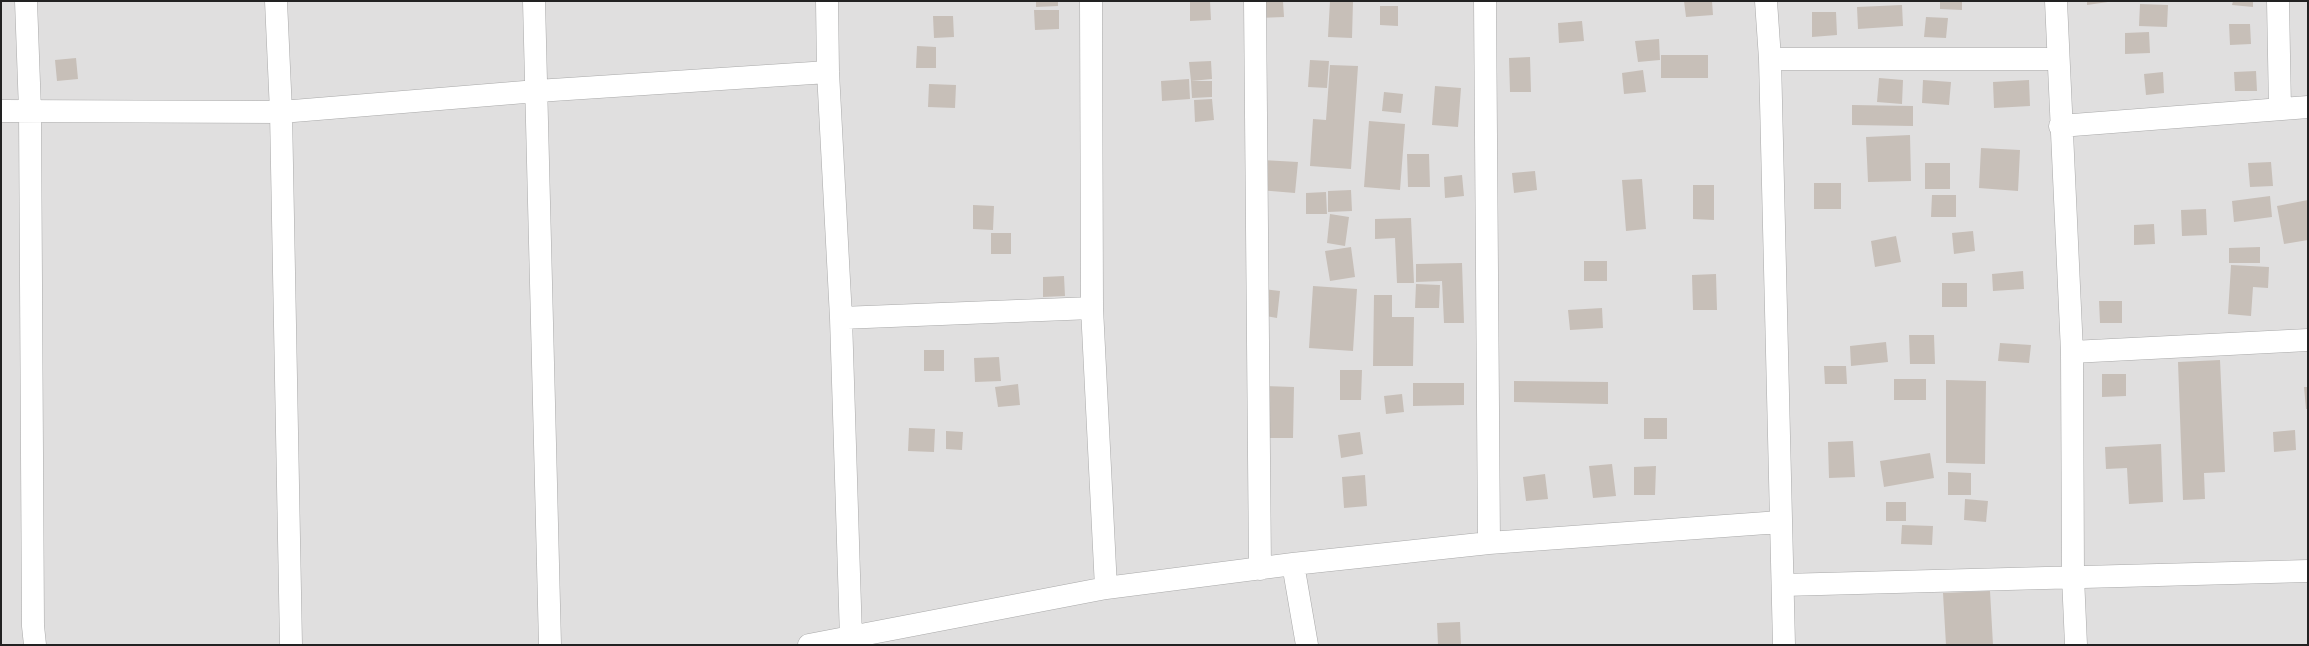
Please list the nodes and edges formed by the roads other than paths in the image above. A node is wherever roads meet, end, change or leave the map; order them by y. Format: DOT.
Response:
graph roads {
  1 [pos="26,1"];
  2 [pos="276,1"];
  3 [pos="534,1"];
  4 [pos="827,1"];
  5 [pos="1090,1"];
  6 [pos="1255,1"];
  7 [pos="1485,1"];
  8 [pos="1766,1"];
  9 [pos="2056,1"];
  10 [pos="2278,1"];
  11 [pos="1770,58"];
  12 [pos="2058,59"];
  13 [pos="828,72"];
  14 [pos="537,91"];
  15 [pos="2308,108"];
  16 [pos="2280,109"];
  17 [pos="1,111"];
  18 [pos="30,111"];
  19 [pos="280,112"];
  20 [pos="2060,126"];
  21 [pos="1092,308"];
  22 [pos="841,318"];
  23 [pos="2308,340"];
  24 [pos="2072,352"];
  25 [pos="1780,522"];
  26 [pos="1489,543"];
  27 [pos="1293,564"];
  28 [pos="1260,569"];
  29 [pos="2308,571"];
  30 [pos="2073,577"];
  31 [pos="1783,585"];
  32 [pos="1106,588"];
  33 [pos="851,638"];
  34 [pos="35,645"];
  35 [pos="291,645"];
  36 [pos="550,645"];
  37 [pos="810,645"];
  38 [pos="1307,645"];
  39 [pos="1784,645"];
  40 [pos="2076,645"];
  1 -- 18 [label="street"];
  2 -- 19 [label="street"];
  3 -- 14 [label="street"];
  4 -- 13 [label="street"];
  5 -- 21 [label="street"];
  6 -- 28 [label="street"];
  7 -- 26 [label="street"];
  8 -- 11 [label="street"];
  9 -- 12 [label="street"];
  10 -- 16 [label="street"];
  11 -- 12 [label="street"];
  11 -- 25 [label="street"];
  12 -- 20 [label="street"];
  13 -- 14 [label="street"];
  13 -- 22 [label="street"];
  14 -- 19 [label="street"];
  14 -- 36 [label="street"];
  15 -- 16 [label="street"];
  16 -- 20 [label="street"];
  17 -- 18 [label="street"];
  18 -- 19 [label="street"];
  18 -- 34 [label="street"];
  19 -- 35 [label="street"];
  20 -- 24 [label="street"];
  21 -- 22 [label="street"];
  21 -- 32 [label="street"];
  22 -- 33 [label="street"];
  23 -- 24 [label="street"];
  24 -- 30 [label="street"];
  25 -- 26 [label="street"];
  25 -- 31 [label="street"];
  26 -- 27 [label="street"];
  27 -- 28 [label="street"];
  27 -- 38 [label="street"];
  28 -- 32 [label="street"];
  29 -- 30 [label="street"];
  30 -- 31 [label="street"];
  30 -- 40 [label="street"];
  31 -- 39 [label="street"];
  32 -- 33 [label="street"];
  33 -- 37 [label="street"];
}
